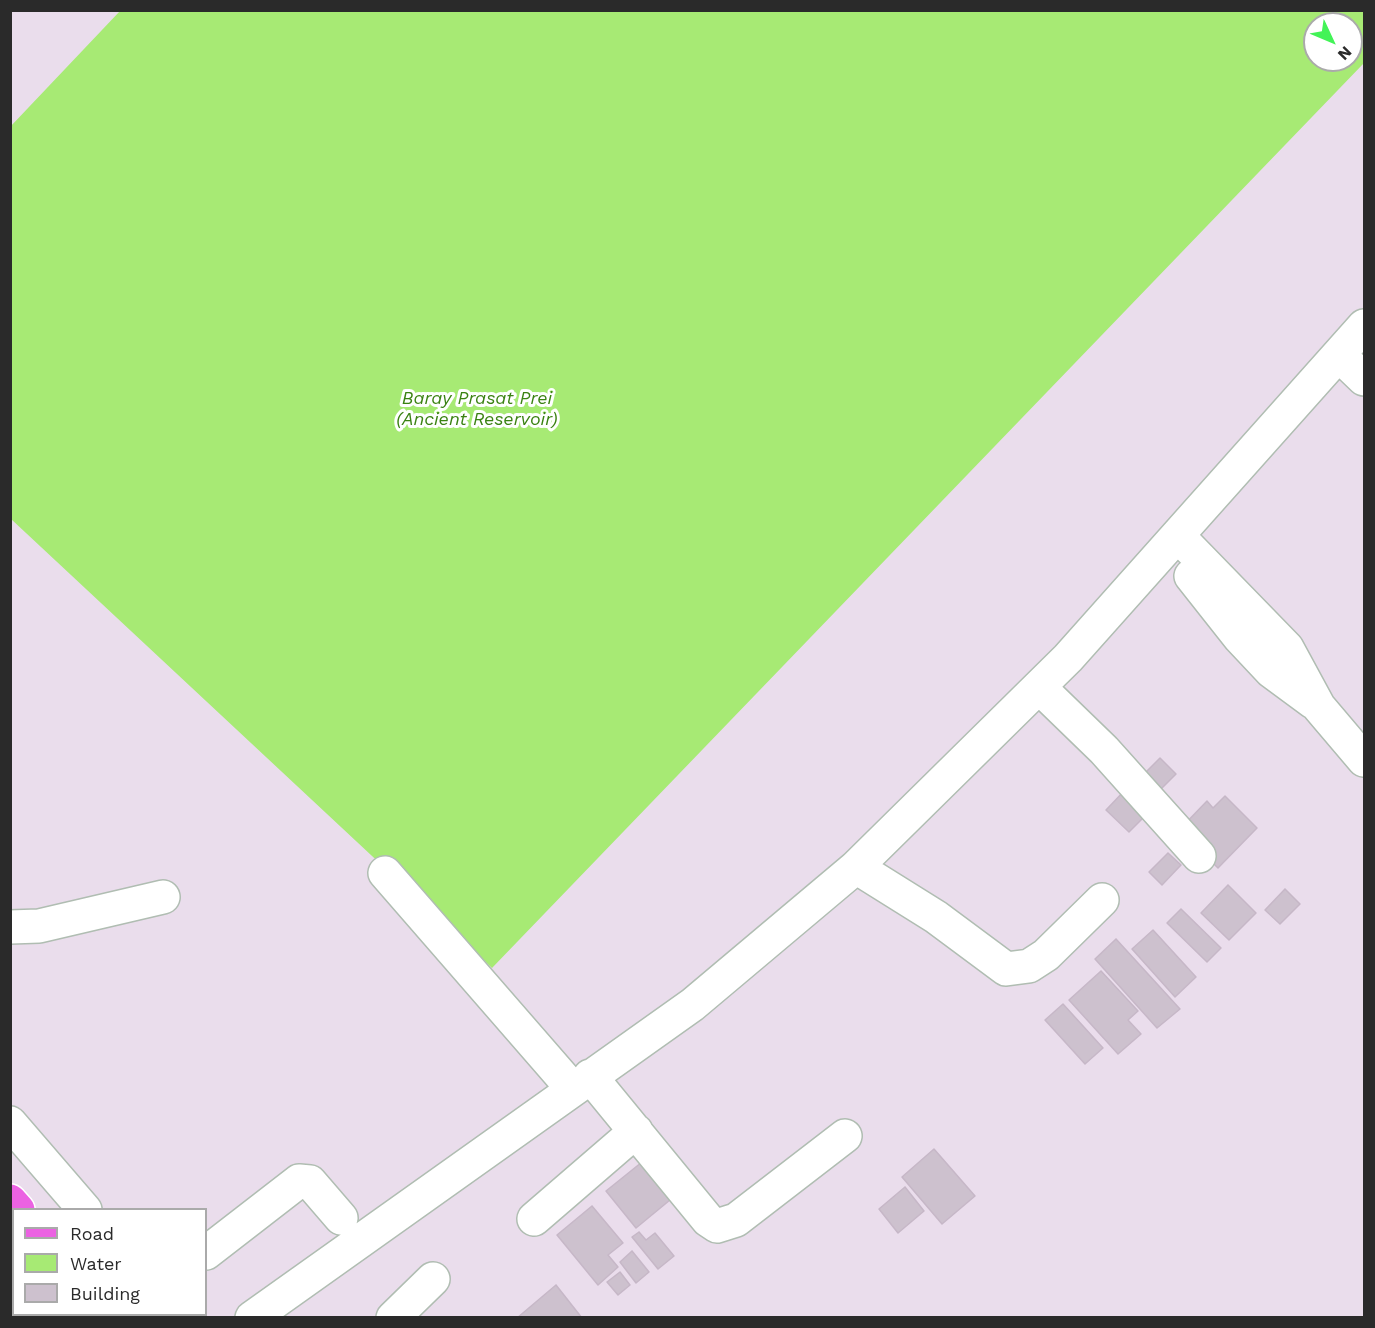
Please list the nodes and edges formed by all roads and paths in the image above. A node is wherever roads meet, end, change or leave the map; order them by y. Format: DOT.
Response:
graph roads {
  1 [pos="1365,326"];
  2 [pos="1339,355"];
  3 [pos="1365,379"];
  4 [pos="1173,542"];
  5 [pos="1039,687"];
  6 [pos="1365,760"];
  7 [pos="1199,856"];
  8 [pos="856,867"];
  9 [pos="385,873"];
  10 [pos="163,897"];
  11 [pos="1102,900"];
  12 [pos="10,927"];
  13 [pos="581,1082"];
  14 [pos="10,1123"];
  15 [pos="636,1131"];
  16 [pos="845,1136"];
  17 [pos="84,1208"];
  18 [pos="341,1218"];
  19 [pos="534,1219"];
  20 [pos="207,1252"];
  21 [pos="434,1279"];
  22 [pos="252,1317"];
  23 [pos="393,1317"];
  1 -- 2 [label="street"];
  2 -- 3 [label="street"];
  2 -- 4 [label="street"];
  4 -- 5 [label="street"];
  4 -- 6 [label="street"];
  5 -- 7 [label="street"];
  5 -- 8 [label="street"];
  8 -- 11 [label="street"];
  8 -- 13 [label="street"];
  9 -- 13 [label="street"];
  10 -- 12 [label="street"];
  13 -- 15 [label="street"];
  13 -- 22 [label="street"];
  14 -- 17 [label="street"];
  15 -- 16 [label="street"];
  15 -- 19 [label="street"];
  18 -- 20 [label="street"];
  21 -- 23 [label="street"];
}
